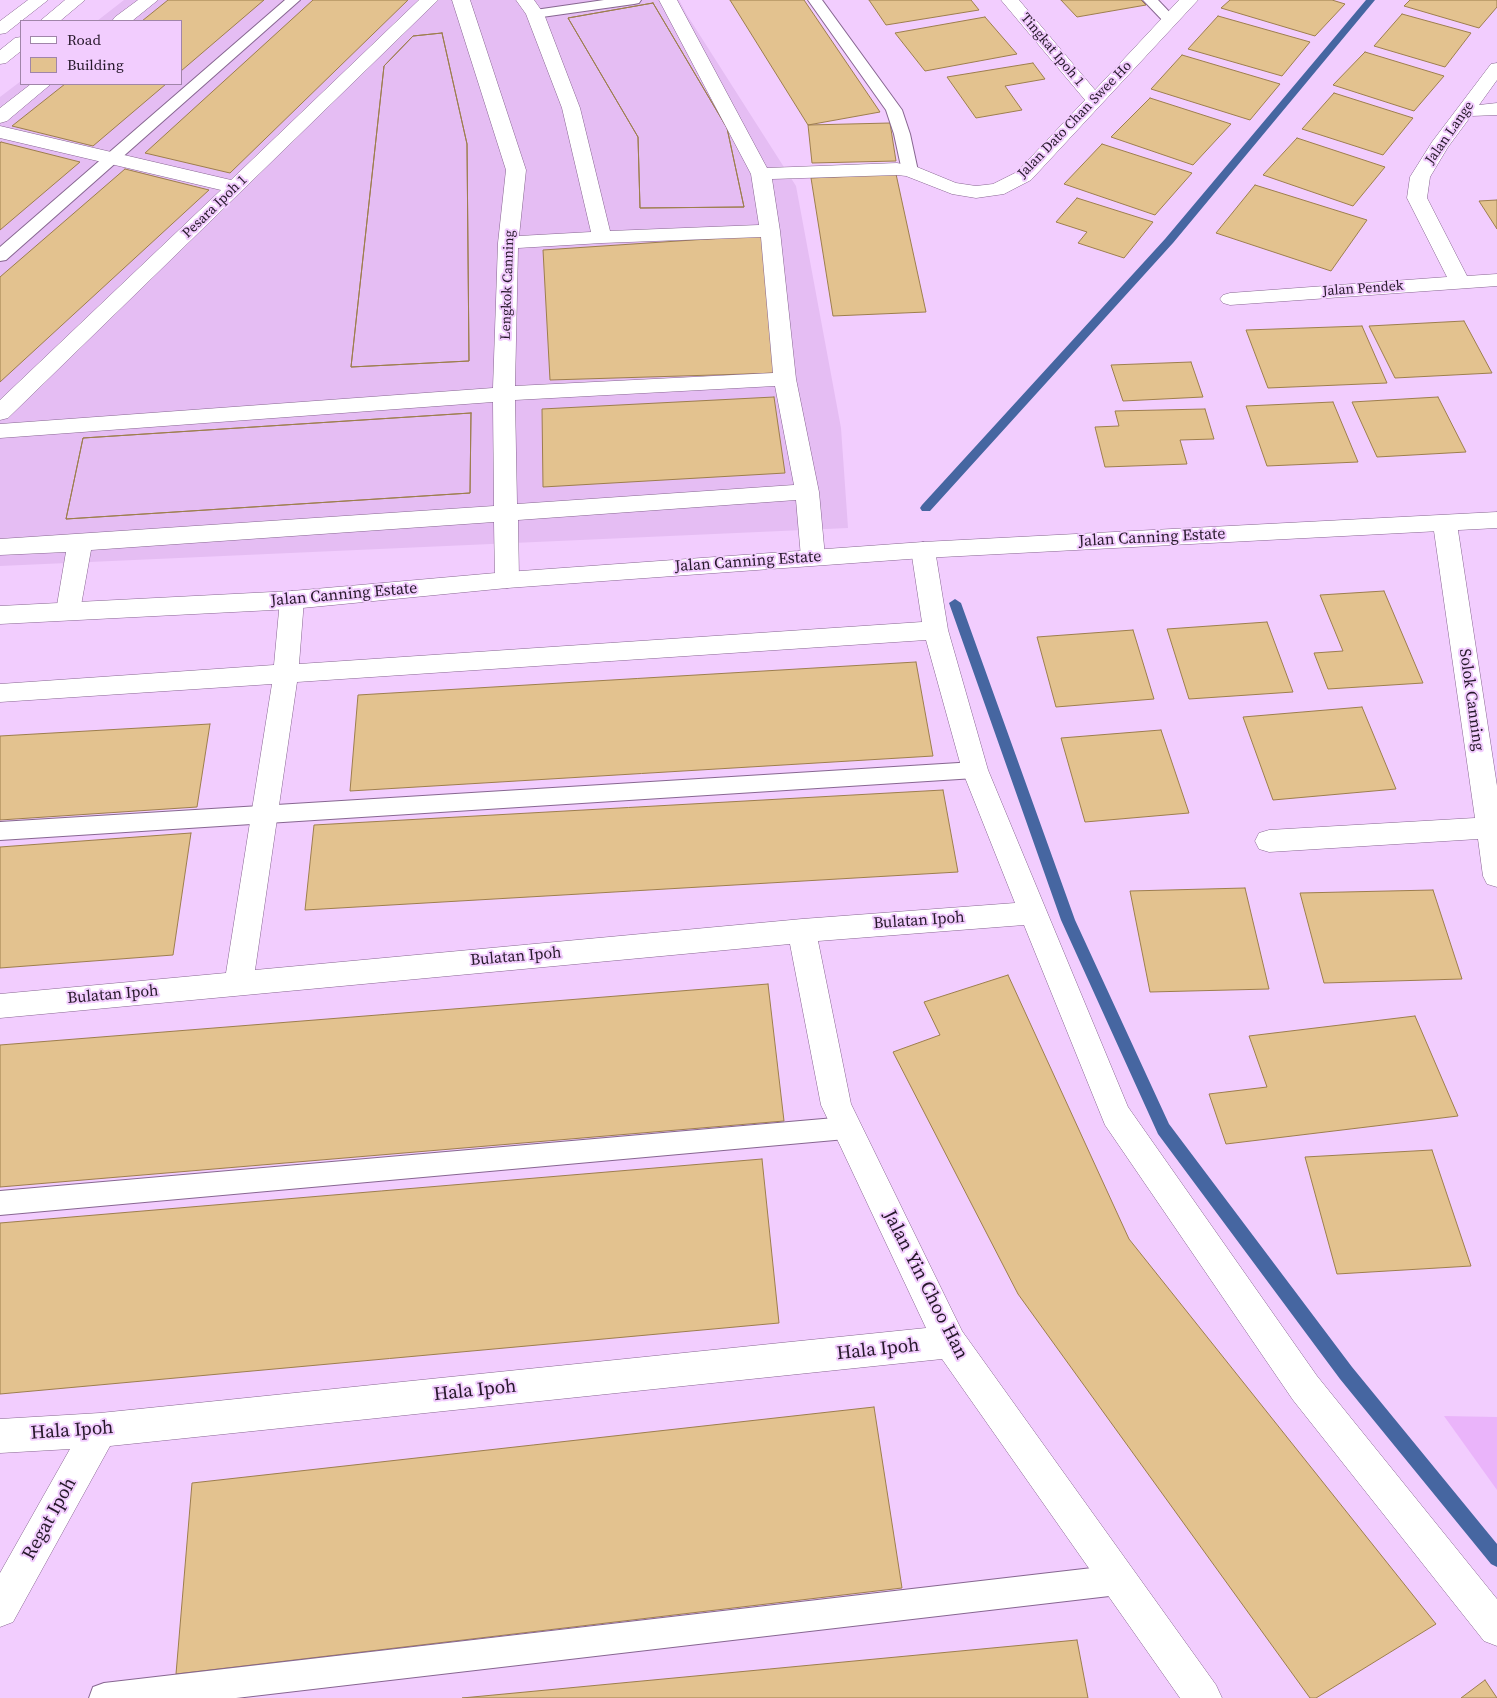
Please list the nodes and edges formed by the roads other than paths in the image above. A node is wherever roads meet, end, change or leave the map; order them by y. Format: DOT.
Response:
graph roads {
  1 [pos="39,0"];
  2 [pos="76,0"];
  3 [pos="148,0"];
  4 [pos="293,0"];
  5 [pos="429,0"];
  6 [pos="461,0"];
  7 [pos="634,0"];
  8 [pos="668,0"];
  9 [pos="815,0"];
  10 [pos="1010,0"];
  11 [pos="1150,0"];
  12 [pos="1189,0"];
  13 [pos="530,7"];
  14 [pos="49,20"];
  15 [pos="122,20"];
  16 [pos="1170,20"];
  17 [pos="0,29"];
  18 [pos="20,43"];
  19 [pos="0,58"];
  20 [pos="1497,68"];
  21 [pos="41,85"];
  22 [pos="1094,100"];
  23 [pos="1497,109"];
  24 [pos="1465,111"];
  25 [pos="0,116"];
  26 [pos="0,132"];
  27 [pos="114,159"];
  28 [pos="910,171"];
  29 [pos="761,174"];
  30 [pos="235,187"];
  31 [pos="770,230"];
  32 [pos="602,237"];
  33 [pos="508,243"];
  34 [pos="0,256"];
  35 [pos="1497,280"];
  36 [pos="1460,282"];
  37 [pos="1230,299"];
  38 [pos="786,379"];
  39 [pos="504,394"];
  40 [pos="0,413"];
  41 [pos="0,431"];
  42 [pos="807,492"];
  43 [pos="506,512"];
  44 [pos="1497,520"];
  45 [pos="1445,524"];
  46 [pos="80,543"];
  47 [pos="0,547"];
  48 [pos="923,550"];
  49 [pos="813,557"];
  50 [pos="507,580"];
  51 [pos="292,600"];
  52 [pos="68,611"];
  53 [pos="0,615"];
  54 [pos="936,630"];
  55 [pos="286,673"];
  56 [pos="0,693"];
  57 [pos="975,770"];
  58 [pos="265,813"];
  59 [pos="1489,828"];
  60 [pos="0,831"];
  61 [pos="1269,841"];
  62 [pos="1497,876"];
  63 [pos="1032,913"];
  64 [pos="802,930"];
  65 [pos="240,983"];
  66 [pos="0,1006"];
  67 [pos="846,1128"];
  68 [pos="0,1203"];
  69 [pos="950,1342"];
  70 [pos="100,1430"];
  71 [pos="0,1436"];
  72 [pos="1118,1580"];
  73 [pos="0,1609"];
  74 [pos="1497,1628"];
  75 [pos="104,1698"];
  76 [pos="1203,1698"];
  1 -- 17 [label="street"];
  2 -- 14 [label="street"];
  3 -- 15 [label="street"];
  4 -- 27 [label="lane"];
  5 -- 30 [label="street, Pesara Ipoh 1"];
  6 -- 33 [label="street, Lengkok Canning"];
  7 -- 13 [label="lane"];
  8 -- 29 [label="street"];
  9 -- 28 [label="lane"];
  10 -- 22 [label="street, Tingkat Ipoh 1"];
  11 -- 16 [label="lane"];
  12 -- 16 [label="street, Jalan Dato Chan Swee Ho"];
  13 -- 32 [label="street"];
  16 -- 22 [label="street, Jalan Dato Chan Swee Ho"];
  18 -- 19 [label="street"];
  20 -- 24 [label="street, Jalan Lange"];
  21 -- 25 [label="street"];
  22 -- 28 [label="street, Jalan Dato Chan Swee Ho"];
  23 -- 24 [label="street"];
  24 -- 36 [label="street, Jalan Lange"];
  26 -- 27 [label="street"];
  27 -- 30 [label="street"];
  27 -- 34 [label="lane"];
  28 -- 29 [label="street, Jalan Dato Chan Swee Ho"];
  29 -- 31 [label="street"];
  30 -- 40 [label="street, Pesara Ipoh 1"];
  31 -- 32 [label="street"];
  31 -- 38 [label="street"];
  32 -- 33 [label="street"];
  33 -- 39 [label="street, Lengkok Canning"];
  35 -- 36 [label="street, Jalan Pendek"];
  36 -- 37 [label="street, Jalan Pendek"];
  38 -- 39 [label="street"];
  38 -- 42 [label="street"];
  39 -- 41 [label="street"];
  39 -- 43 [label="street, Lengkok Canning"];
  42 -- 43 [label="street"];
  42 -- 49 [label="street"];
  43 -- 46 [label="street"];
  43 -- 50 [label="street, Lengkok Canning"];
  44 -- 45 [label="street, Jalan Canning Estate"];
  45 -- 48 [label="street, Jalan Canning Estate"];
  45 -- 59 [label="street, Solok Canning"];
  46 -- 47 [label="street"];
  46 -- 52 [label="street"];
  48 -- 49 [label="street, Jalan Canning Estate"];
  48 -- 54 [label="street"];
  49 -- 50 [label="street, Jalan Canning Estate"];
  50 -- 51 [label="street, Jalan Canning Estate"];
  51 -- 52 [label="street, Jalan Canning Estate"];
  51 -- 55 [label="street"];
  52 -- 53 [label="street, Jalan Canning Estate"];
  54 -- 55 [label="street"];
  54 -- 57 [label="street"];
  55 -- 56 [label="street"];
  55 -- 58 [label="street"];
  57 -- 58 [label="lane"];
  57 -- 63 [label="street"];
  58 -- 60 [label="lane"];
  58 -- 65 [label="street"];
  59 -- 61 [label="street"];
  59 -- 62 [label="street, Solok Canning"];
  63 -- 64 [label="street, Bulatan Ipoh"];
  63 -- 74 [label="street"];
  64 -- 65 [label="street, Bulatan Ipoh"];
  64 -- 67 [label="street, Jalan Yin Choo Han"];
  65 -- 66 [label="street, Bulatan Ipoh"];
  67 -- 68 [label="lane"];
  67 -- 69 [label="street, Jalan Yin Choo Han"];
  69 -- 70 [label="street, Hala Ipoh"];
  69 -- 72 [label="street, Jalan Yin Choo Han"];
  70 -- 71 [label="street, Hala Ipoh"];
  70 -- 73 [label="street, Regat Ipoh"];
  72 -- 75 [label="lane"];
  72 -- 76 [label="street, Jalan Yin Choo Han"];
}
